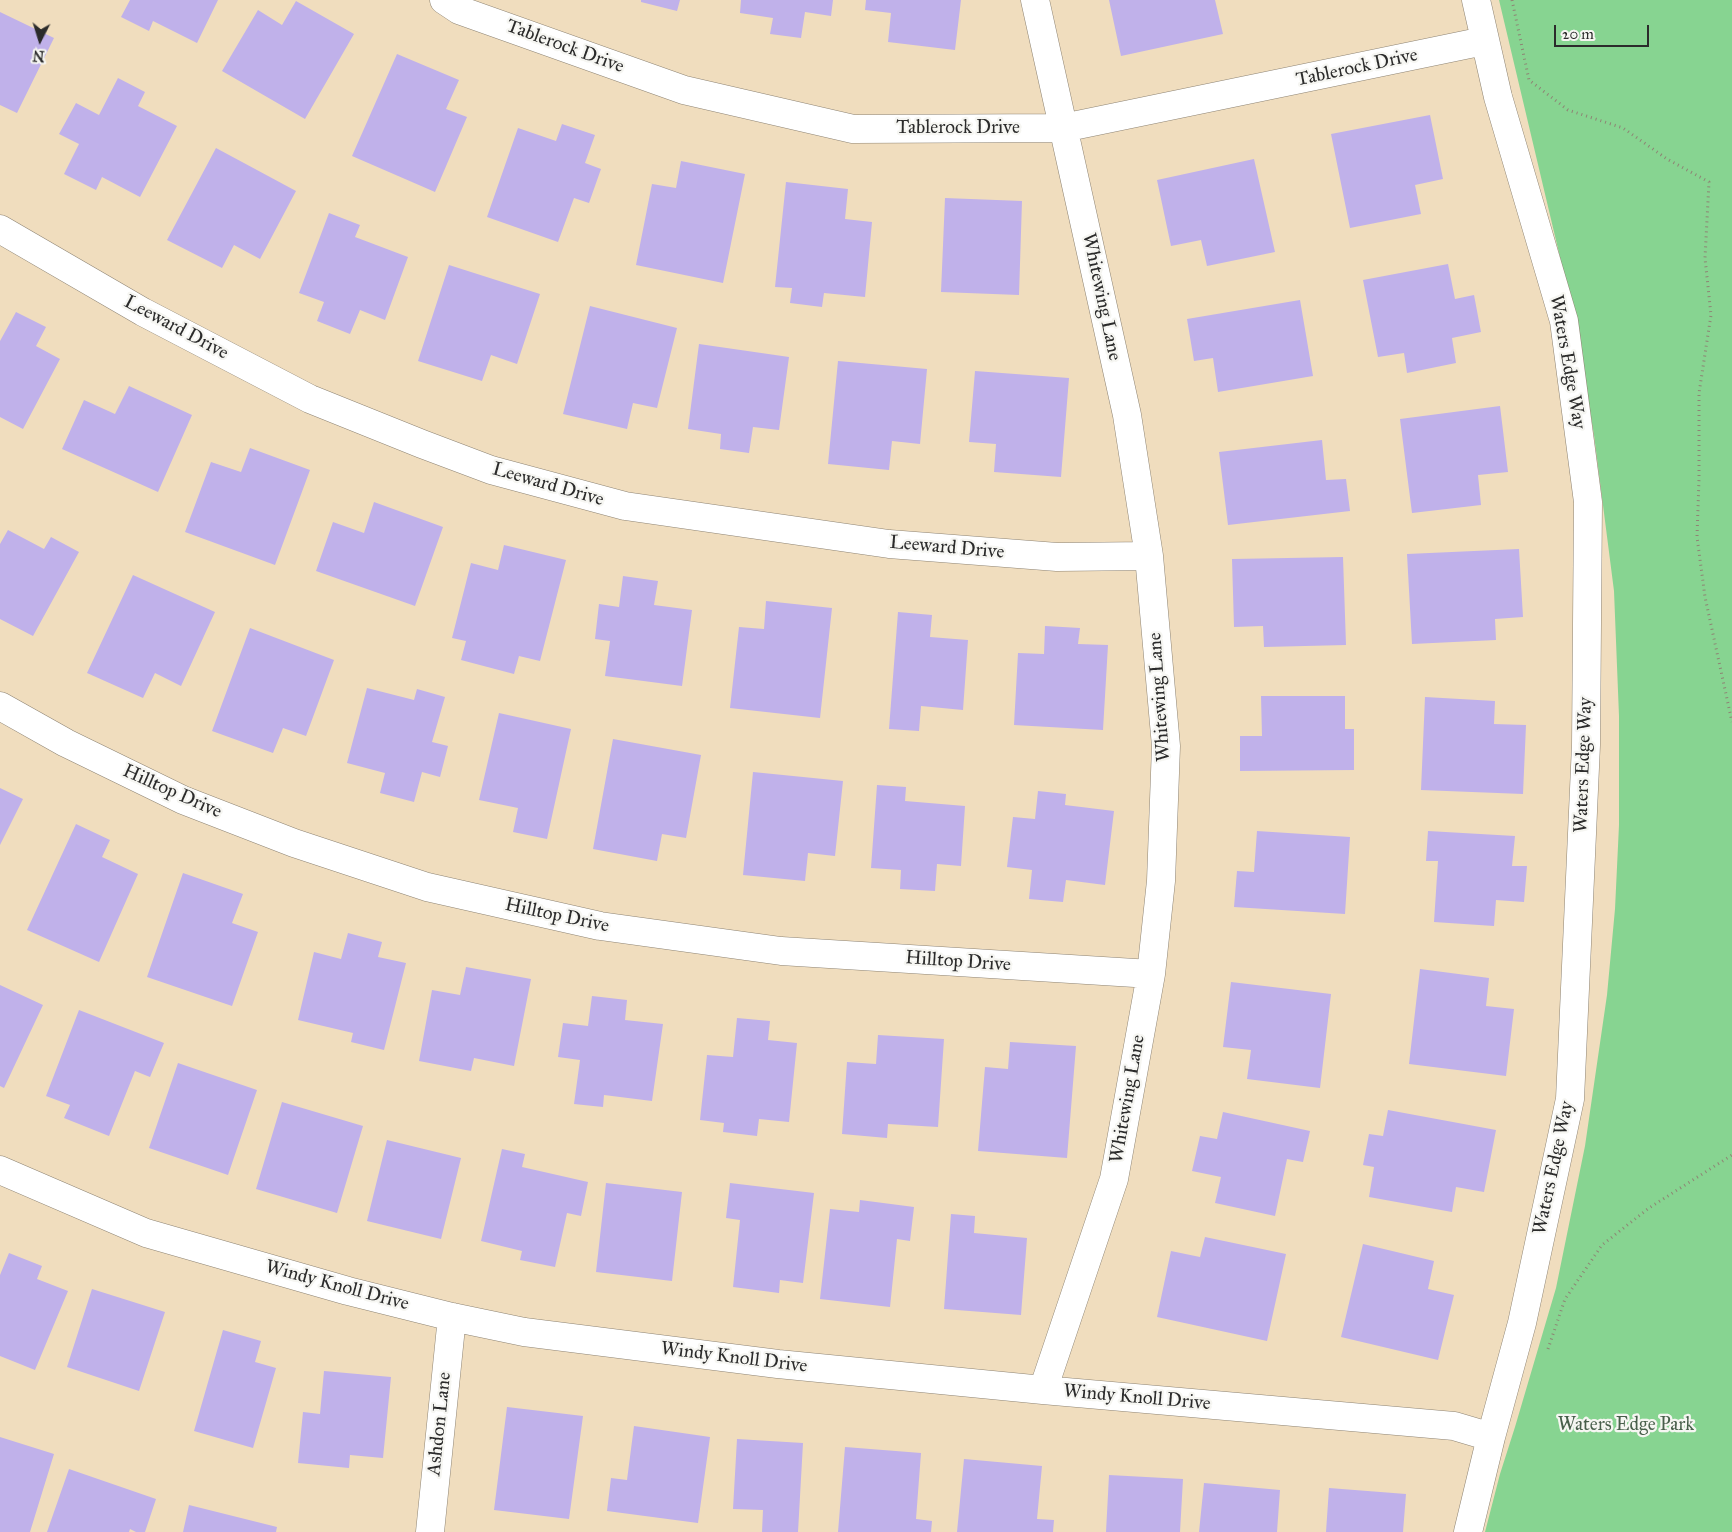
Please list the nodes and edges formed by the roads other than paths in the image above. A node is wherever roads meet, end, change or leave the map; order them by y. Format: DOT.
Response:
graph roads {
  1 [pos="444,0"];
  2 [pos="1035,0"];
  3 [pos="1476,0"];
  4 [pos="1484,41"];
  5 [pos="1063,128"];
  6 [pos="0,229"];
  7 [pos="1149,556"];
  8 [pos="0,706"];
  9 [pos="1151,974"];
  10 [pos="0,1170"];
  11 [pos="452,1317"];
  12 [pos="1043,1390"];
  13 [pos="1491,1437"];
  14 [pos="430,1532"];
  15 [pos="1468,1532"];
  1 -- 5 [label="street, Tablerock Drive"];
  2 -- 5 [label="street, Whitewing Lane"];
  3 -- 4 [label="street, Waters Edge Way"];
  4 -- 5 [label="street, Tablerock Drive"];
  4 -- 13 [label="street, Waters Edge Way"];
  5 -- 7 [label="street, Whitewing Lane"];
  6 -- 7 [label="street, Leeward Drive"];
  7 -- 9 [label="street, Whitewing Lane"];
  8 -- 9 [label="street, Hilltop Drive"];
  9 -- 12 [label="street, Whitewing Lane"];
  10 -- 11 [label="street, Windy Knoll Drive"];
  11 -- 12 [label="street, Windy Knoll Drive"];
  11 -- 14 [label="street, Ashdon Lane"];
  12 -- 13 [label="street, Windy Knoll Drive"];
  13 -- 15 [label="street, Waters Edge Way"];
}
